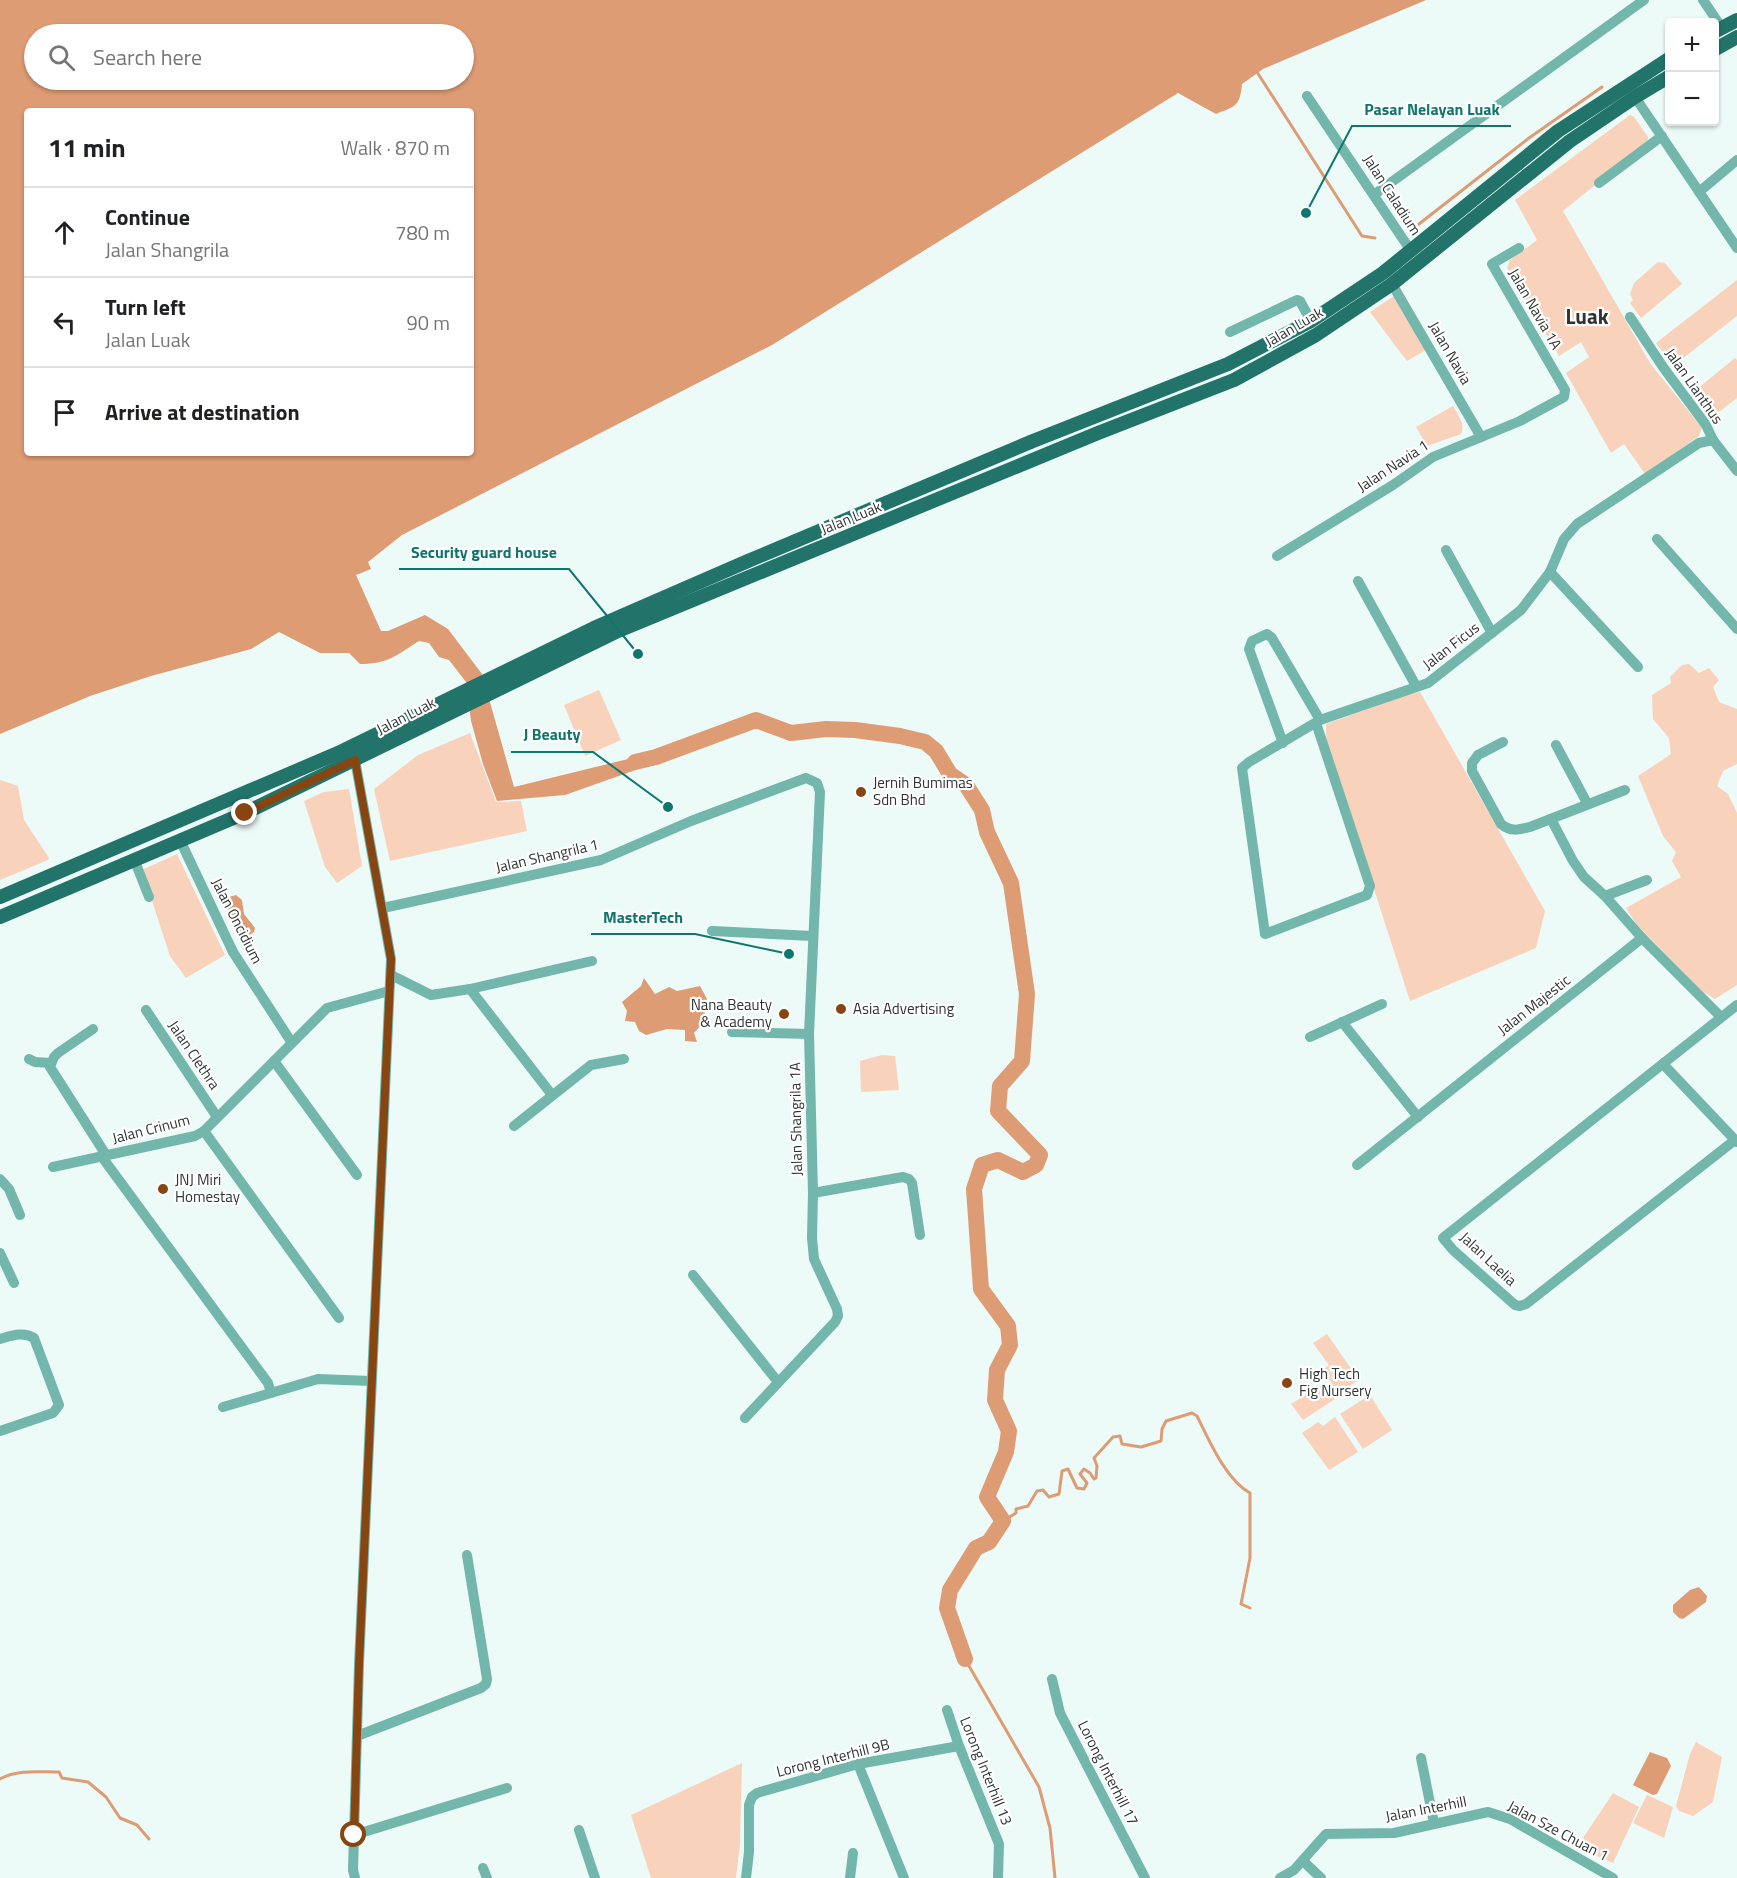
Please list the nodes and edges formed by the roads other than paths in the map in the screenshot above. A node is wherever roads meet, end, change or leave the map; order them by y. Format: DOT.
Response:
graph roads {
  1 [pos="1644,0"];
  2 [pos="1703,0"];
  3 [pos="1712,18"];
  4 [pos="1737,20"];
  5 [pos="1719,29"];
  6 [pos="1737,37"];
  7 [pos="1719,47"];
  8 [pos="1665,61"];
  9 [pos="1665,79"];
  10 [pos="1307,96"];
  11 [pos="1635,97"];
  12 [pos="1662,136"];
  13 [pos="1737,160"];
  14 [pos="1599,183"];
  15 [pos="1700,192"];
  16 [pos="1375,194"];
  17 [pos="1519,248"];
  18 [pos="1737,248"];
  19 [pos="1411,251"];
  20 [pos="1392,284"];
  21 [pos="1630,317"];
  22 [pos="1311,321"];
  23 [pos="1230,332"];
  24 [pos="1564,397"];
  25 [pos="1171,406"];
  26 [pos="1107,411"];
  27 [pos="1098,433"];
  28 [pos="1481,437"];
  29 [pos="1713,440"];
  30 [pos="1034,441"];
  31 [pos="1737,471"];
  32 [pos="1657,539"];
  33 [pos="1446,550"];
  34 [pos="1277,556"];
  35 [pos="1550,572"];
  36 [pos="1358,581"];
  37 [pos="1737,629"];
  38 [pos="1492,633"];
  39 [pos="1638,667"];
  40 [pos="508,677"];
  41 [pos="1416,686"];
  42 [pos="451,705"];
  43 [pos="1318,722"];
  44 [pos="1503,742"];
  45 [pos="1282,743"];
  46 [pos="1556,745"];
  47 [pos="355,760"];
  48 [pos="813,780"];
  49 [pos="1625,790"];
  50 [pos="1587,803"];
  51 [pos="1551,819"];
  52 [pos="180,840"];
  53 [pos="134,859"];
  54 [pos="1647,880"];
  55 [pos="1605,896"];
  56 [pos="0,897"];
  57 [pos="149,897"];
  58 [pos="383,908"];
  59 [pos="0,917"];
  60 [pos="712,931"];
  61 [pos="812,936"];
  62 [pos="1642,938"];
  63 [pos="592,961"];
  64 [pos="391,975"];
  65 [pos="470,989"];
  66 [pos="389,991"];
  67 [pos="1382,1004"];
  68 [pos="1737,1005"];
  69 [pos="146,1010"];
  70 [pos="1721,1017"];
  71 [pos="1342,1022"];
  72 [pos="93,1029"];
  73 [pos="732,1032"];
  74 [pos="809,1034"];
  75 [pos="1310,1037"];
  76 [pos="292,1042"];
  77 [pos="29,1059"];
  78 [pos="624,1059"];
  79 [pos="274,1060"];
  80 [pos="51,1063"];
  81 [pos="1663,1064"];
  82 [pos="552,1095"];
  83 [pos="217,1117"];
  84 [pos="1418,1117"];
  85 [pos="514,1126"];
  86 [pos="204,1131"];
  87 [pos="1736,1141"];
  88 [pos="104,1156"];
  89 [pos="1357,1165"];
  90 [pos="53,1167"];
  91 [pos="357,1175"];
  92 [pos="0,1179"];
  93 [pos="813,1193"];
  94 [pos="20,1215"];
  95 [pos="920,1235"];
  96 [pos="0,1253"];
  97 [pos="693,1275"];
  98 [pos="14,1283"];
  99 [pos="339,1317"];
  100 [pos="0,1338"];
  101 [pos="371,1381"];
  102 [pos="778,1382"];
  103 [pos="271,1393"];
  104 [pos="223,1407"];
  105 [pos="744,1418"];
  106 [pos="0,1431"];
  107 [pos="467,1555"];
  108 [pos="1052,1679"];
  109 [pos="947,1710"];
  110 [pos="357,1736"];
  111 [pos="959,1746"];
  112 [pos="1421,1758"];
  113 [pos="858,1764"];
  114 [pos="507,1788"];
  115 [pos="1488,1812"];
  116 [pos="1434,1823"];
  117 [pos="579,1830"];
  118 [pos="354,1835"];
  119 [pos="853,1853"];
  120 [pos="1303,1861"];
  121 [pos="356,1878"];
  122 [pos="595,1878"];
  123 [pos="746,1878"];
  124 [pos="850,1878"];
  125 [pos="904,1878"];
  126 [pos="998,1878"];
  127 [pos="1145,1878"];
  128 [pos="1280,1878"];
  129 [pos="1321,1878"];
  130 [pos="1613,1878"];
  1 -- 16 [label="street"];
  2 -- 3 [label="street"];
  4 -- 5 [label="main road"];
  6 -- 7 [label="main road"];
  8 -- 19 [label="main road, Jalan Luak"];
  9 -- 11 [label="main road, Jalan Luak"];
  10 -- 16 [label="street, Jalan Caladium"];
  11 -- 12 [label="street"];
  11 -- 20 [label="main road, Jalan Luak"];
  12 -- 14 [label="street"];
  12 -- 15 [label="street"];
  13 -- 15 [label="street"];
  15 -- 18 [label="street"];
  16 -- 19 [label="street, Jalan Caladium"];
  17 -- 24 [label="street, Jalan Navia 1A"];
  19 -- 22 [label="main road, Jalan Luak"];
  20 -- 25 [label="main road, Jalan Luak"];
  20 -- 28 [label="street, Jalan Navia"];
  21 -- 29 [label="street, Jalan Lianthus"];
  22 -- 23 [label="street"];
  22 -- 26 [label="main road, Jalan Luak"];
  24 -- 28 [label="street, Jalan Navia 1"];
  25 -- 26 [label="main road"];
  25 -- 27 [label="main road, Jalan Luak"];
  26 -- 30 [label="main road, Jalan Luak"];
  27 -- 30 [label="main road"];
  27 -- 40 [label="main road, Jalan Luak"];
  28 -- 34 [label="street, Jalan Navia 1"];
  29 -- 31 [label="street, Jalan Lianthus"];
  29 -- 35 [label="street, Jalan Ficus"];
  30 -- 40 [label="main road, Jalan Luak"];
  32 -- 37 [label="street"];
  33 -- 38 [label="street"];
  35 -- 38 [label="street, Jalan Ficus"];
  35 -- 39 [label="street"];
  36 -- 41 [label="street"];
  38 -- 41 [label="street, Jalan Ficus"];
  40 -- 42 [label="main road, Jalan Luak"];
  41 -- 43 [label="street, Jalan Ficus"];
  42 -- 47 [label="main road, Jalan Luak"];
  42 -- 56 [label="main road, Jalan Luak"];
  43 -- 45 [label="street, Jalan Ficus"];
  43 -- 45 [label="street"];
  43 -- 45 [label="street, Jalan Ficus"];
  44 -- 51 [label="street"];
  46 -- 50 [label="street"];
  47 -- 52 [label="main road, Jalan Luak"];
  47 -- 58 [label="street"];
  48 -- 58 [label="street, Jalan Shangrila 1"];
  48 -- 61 [label="street, Jalan Shangrila 1A"];
  49 -- 50 [label="street"];
  50 -- 51 [label="street"];
  51 -- 55 [label="street"];
  52 -- 53 [label="main road, Jalan Luak"];
  52 -- 76 [label="street, Jalan Oncidium"];
  53 -- 57 [label="street"];
  53 -- 59 [label="main road, Jalan Luak"];
  54 -- 55 [label="street"];
  55 -- 62 [label="street"];
  58 -- 64 [label="street"];
  60 -- 61 [label="street"];
  61 -- 74 [label="street, Jalan Shangrila 1A"];
  62 -- 70 [label="street"];
  62 -- 84 [label="street, Jalan Majestic"];
  63 -- 65 [label="street"];
  64 -- 65 [label="street"];
  64 -- 66 [label="street"];
  65 -- 82 [label="street"];
  66 -- 76 [label="street, Jalan Crinum"];
  66 -- 101 [label="street"];
  67 -- 71 [label="street"];
  68 -- 70 [label="street, Jalan Laelia"];
  69 -- 83 [label="street, Jalan Clethra"];
  70 -- 81 [label="street, Jalan Laelia"];
  71 -- 75 [label="street"];
  71 -- 84 [label="street"];
  72 -- 80 [label="street"];
  73 -- 74 [label="street"];
  74 -- 93 [label="street, Jalan Shangrila 1A"];
  76 -- 79 [label="street, Jalan Crinum"];
  77 -- 80 [label="street"];
  78 -- 82 [label="street"];
  79 -- 83 [label="street, Jalan Crinum"];
  79 -- 91 [label="street"];
  80 -- 88 [label="street"];
  81 -- 87 [label="street, Jalan Laelia"];
  81 -- 87 [label="street, Jalan Laelia"];
  82 -- 85 [label="street"];
  83 -- 86 [label="street, Jalan Crinum"];
  84 -- 89 [label="street, Jalan Majestic"];
  86 -- 88 [label="street, Jalan Crinum"];
  86 -- 99 [label="street"];
  88 -- 90 [label="street, Jalan Crinum"];
  88 -- 103 [label="street"];
  92 -- 94 [label="street"];
  93 -- 95 [label="street"];
  93 -- 102 [label="street, Jalan Shangrila 1A"];
  96 -- 98 [label="street"];
  97 -- 102 [label="street"];
  100 -- 106 [label="street"];
  101 -- 103 [label="street"];
  101 -- 110 [label="street"];
  102 -- 105 [label="street, Jalan Shangrila 1A"];
  103 -- 104 [label="street"];
  107 -- 110 [label="street"];
  108 -- 127 [label="street, Lorong Interhill 17"];
  109 -- 111 [label="street, Lorong Interhill 13"];
  110 -- 118 [label="street"];
  111 -- 113 [label="street, Lorong Interhill 9B"];
  111 -- 126 [label="street, Lorong Interhill 13"];
  112 -- 116 [label="street"];
  113 -- 123 [label="street, Lorong Interhill 9B"];
  113 -- 125 [label="street"];
  114 -- 118 [label="street"];
  115 -- 116 [label="street, Jalan Interhill"];
  115 -- 130 [label="street, Jalan Sze Chuan 1"];
  116 -- 120 [label="street, Jalan Interhill"];
  117 -- 122 [label="street"];
  118 -- 121 [label="street"];
  119 -- 124 [label="street"];
  120 -- 128 [label="street, Jalan Interhill"];
  120 -- 129 [label="street"];
}
